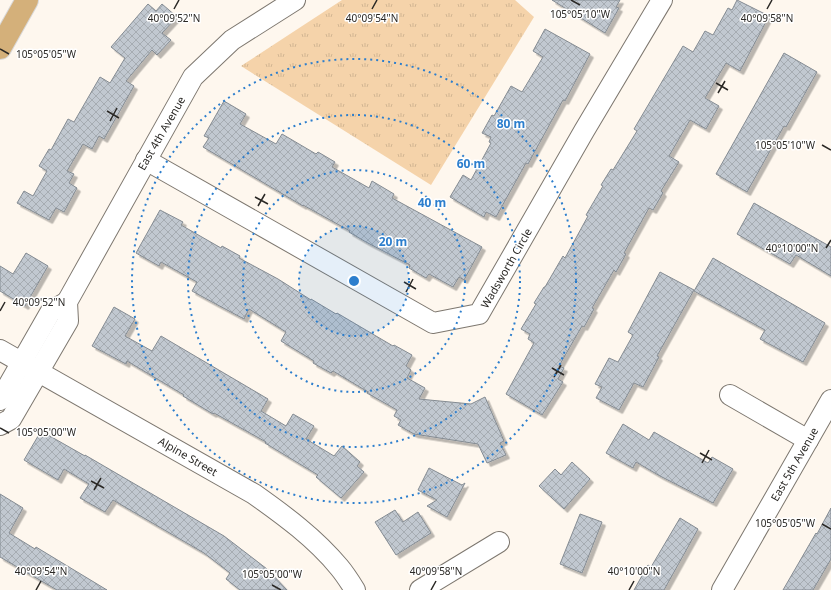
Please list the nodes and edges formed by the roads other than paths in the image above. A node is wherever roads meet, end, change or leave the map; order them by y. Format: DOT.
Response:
graph roads {
  1 [pos="27,0"];
  2 [pos="295,0"];
  3 [pos="662,0"];
  4 [pos="0,48"];
  5 [pos="146,160"];
  6 [pos="67,302"];
  7 [pos="0,350"];
  8 [pos="22,362"];
  9 [pos="39,371"];
  10 [pos="730,395"];
  11 [pos="0,400"];
  12 [pos="831,400"];
  13 [pos="0,425"];
  14 [pos="808,440"];
  15 [pos="499,542"];
  16 [pos="355,590"];
  17 [pos="420,590"];
  18 [pos="722,590"];
  1 -- 4 [label="main road"];
  2 -- 5 [label="street, East 4th Avenue"];
  3 -- 5 [label="street, Wadsworth Circle"];
  5 -- 6 [label="street, East 4th Avenue"];
  6 -- 8 [label="street, East 4th Avenue"];
  6 -- 9 [label="street"];
  7 -- 8 [label="street, Alpine Street"];
  8 -- 9 [label="street, Alpine Street"];
  8 -- 11 [label="street, East 4th Avenue"];
  9 -- 13 [label="street"];
  9 -- 16 [label="street, Alpine Street"];
  10 -- 14 [label="street"];
  12 -- 14 [label="street, East 5th Avenue"];
  14 -- 18 [label="street, East 5th Avenue"];
  15 -- 17 [label="street"];
}
